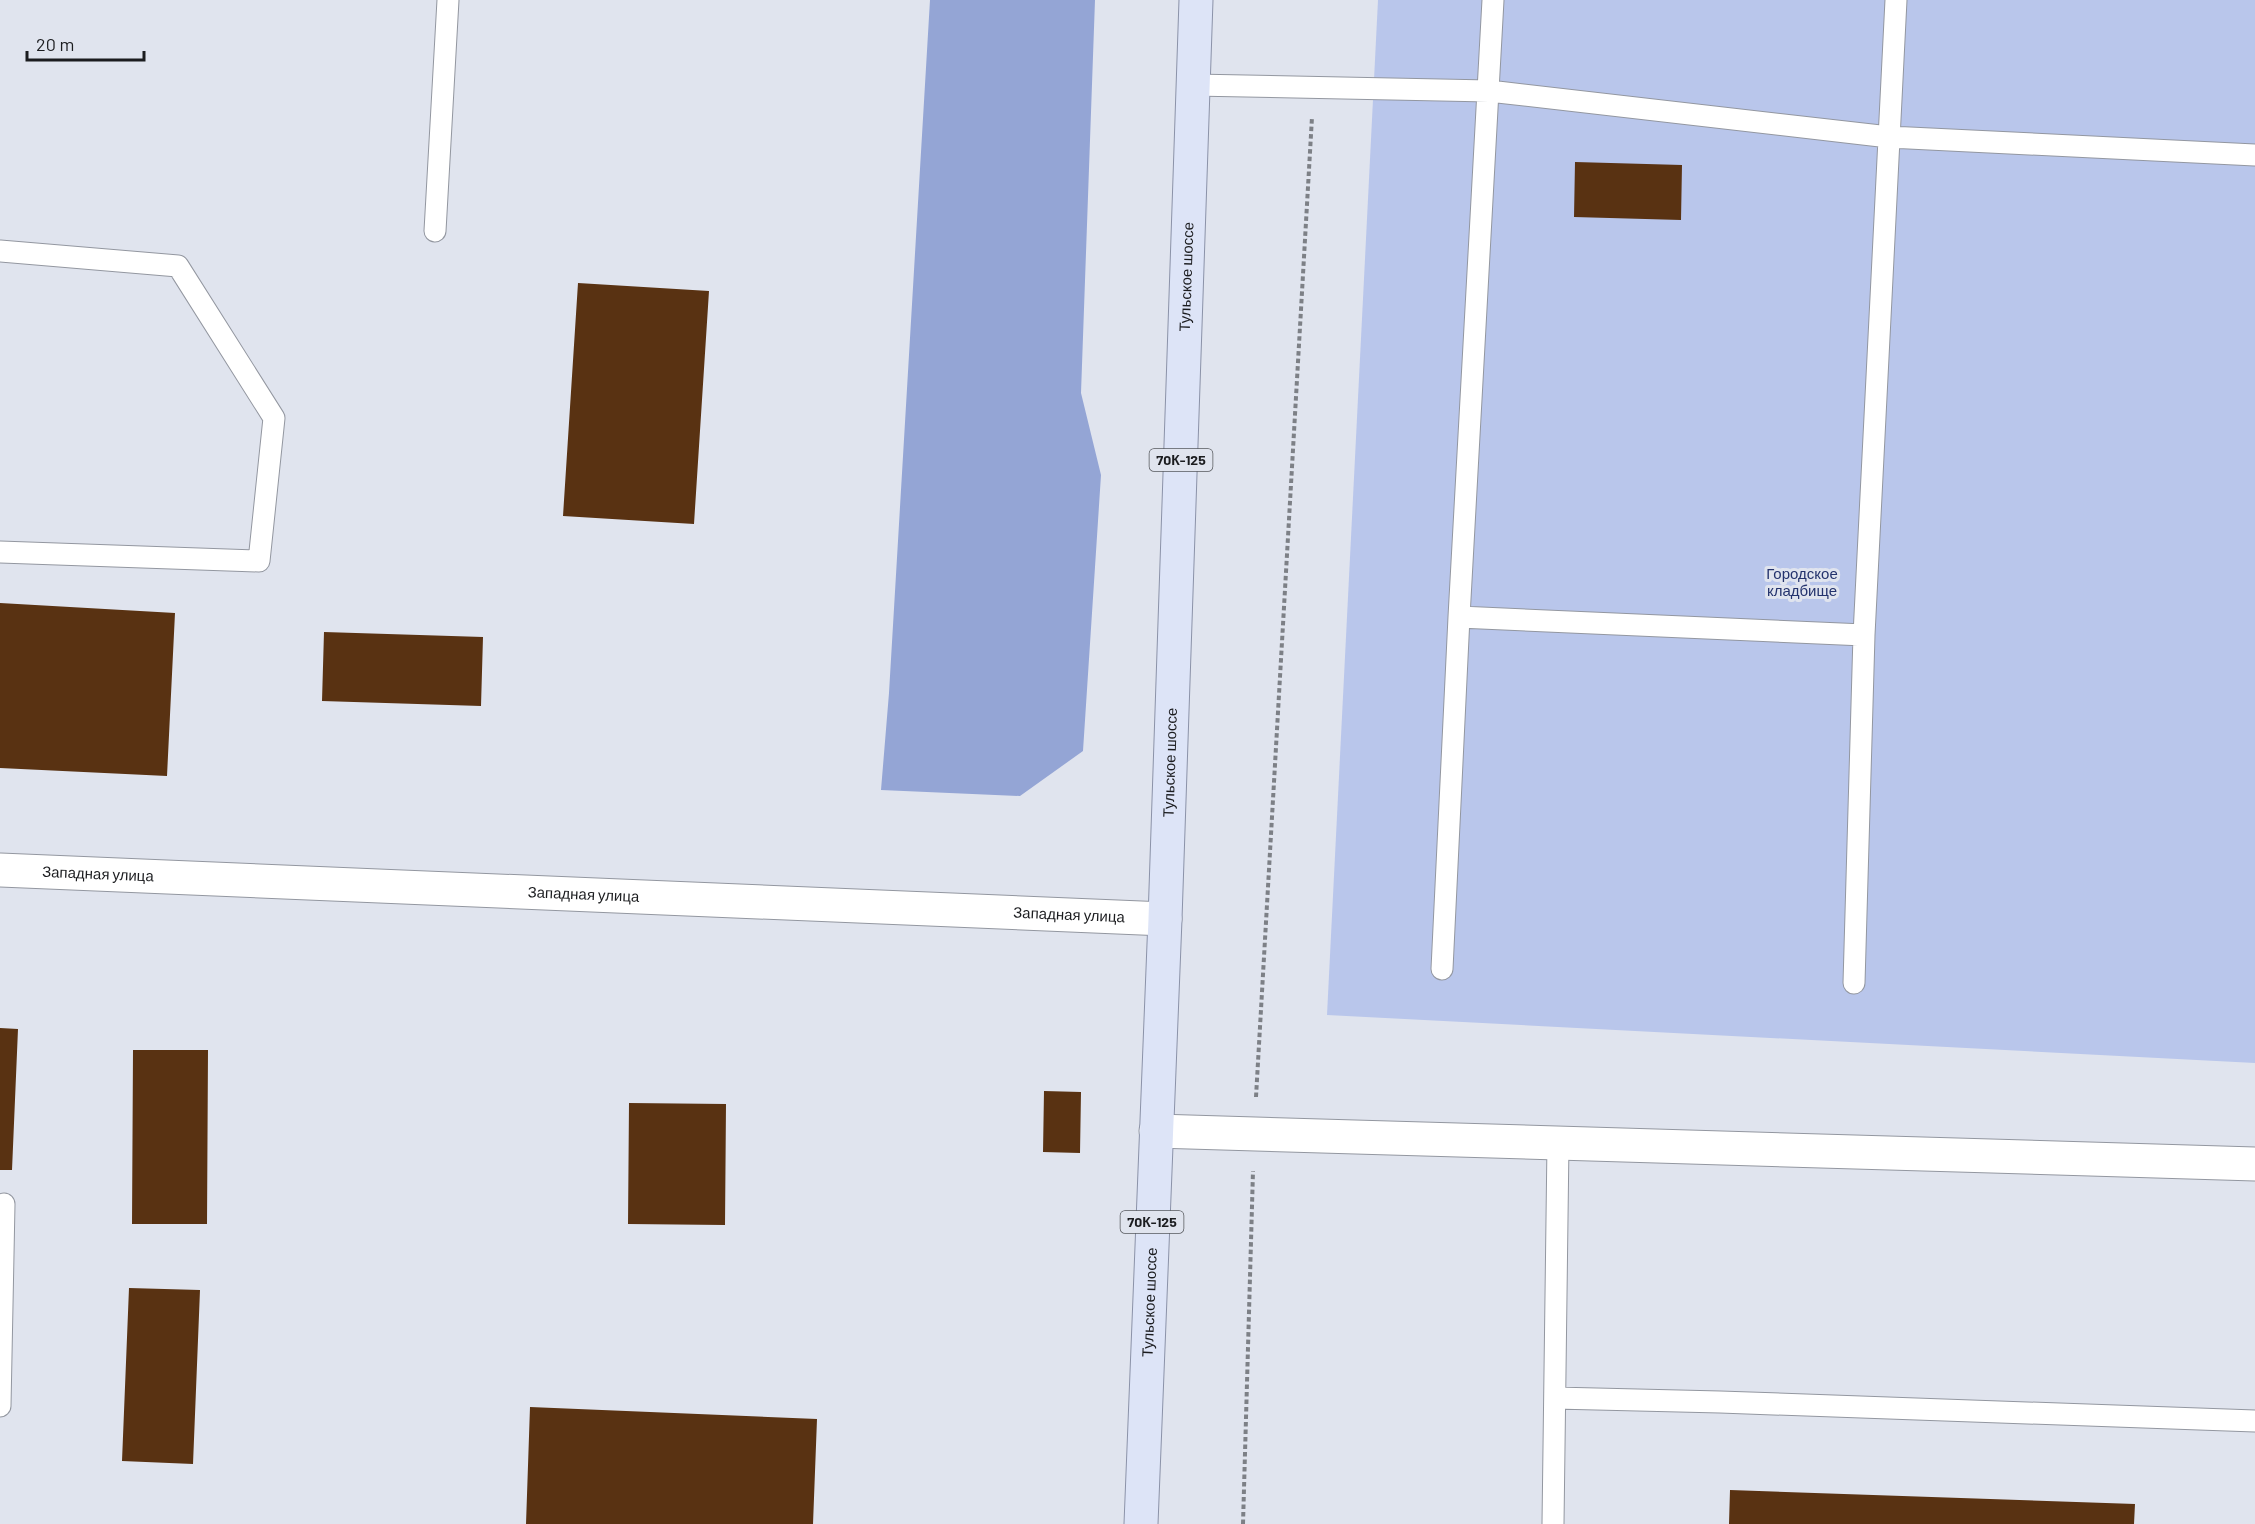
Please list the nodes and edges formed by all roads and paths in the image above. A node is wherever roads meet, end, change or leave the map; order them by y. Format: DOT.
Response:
graph roads {
  1 [pos="448,0"];
  2 [pos="1196,0"];
  3 [pos="1493,0"];
  4 [pos="1896,0"];
  5 [pos="1193,85"];
  6 [pos="1314,87"];
  7 [pos="1489,91"];
  8 [pos="1889,137"];
  9 [pos="2255,155"];
  10 [pos="435,231"];
  11 [pos="0,251"];
  12 [pos="0,552"];
  13 [pos="1459,617"];
  14 [pos="1864,635"];
  15 [pos="0,870"];
  16 [pos="1165,919"];
  17 [pos="1442,969"];
  18 [pos="1854,983"];
  19 [pos="1156,1131"];
  20 [pos="1254,1134"];
  21 [pos="1558,1143"];
  22 [pos="2255,1164"];
  23 [pos="4,1204"];
  24 [pos="1555,1398"];
  25 [pos="0,1406"];
  26 [pos="2255,1421"];
  27 [pos="1141,1524"];
  28 [pos="1243,1524"];
  29 [pos="1553,1524"];
  1 -- 10 [label="lane"];
  2 -- 5 [label="main road, Тульское шоссе / 70К-125"];
  3 -- 7 [label="lane"];
  4 -- 8 [label="lane"];
  5 -- 6 [label="lane"];
  5 -- 16 [label="main road, Тульское шоссе / 70К-125"];
  6 -- 7 [label="lane"];
  6 -- 20 [label="path"];
  7 -- 8 [label="lane"];
  7 -- 13 [label="lane"];
  8 -- 9 [label="lane"];
  8 -- 14 [label="lane"];
  11 -- 12 [label="lane"];
  13 -- 14 [label="lane"];
  13 -- 17 [label="lane"];
  14 -- 18 [label="lane"];
  15 -- 16 [label="street, Западная улица"];
  16 -- 19 [label="main road, Тульское шоссе / 70К-125"];
  19 -- 20 [label="street"];
  19 -- 27 [label="main road, Тульское шоссе / 70К-125"];
  20 -- 21 [label="street"];
  20 -- 28 [label="path"];
  21 -- 22 [label="street"];
  21 -- 24 [label="lane"];
  23 -- 25 [label="lane"];
  24 -- 26 [label="lane"];
  24 -- 29 [label="lane"];
}
